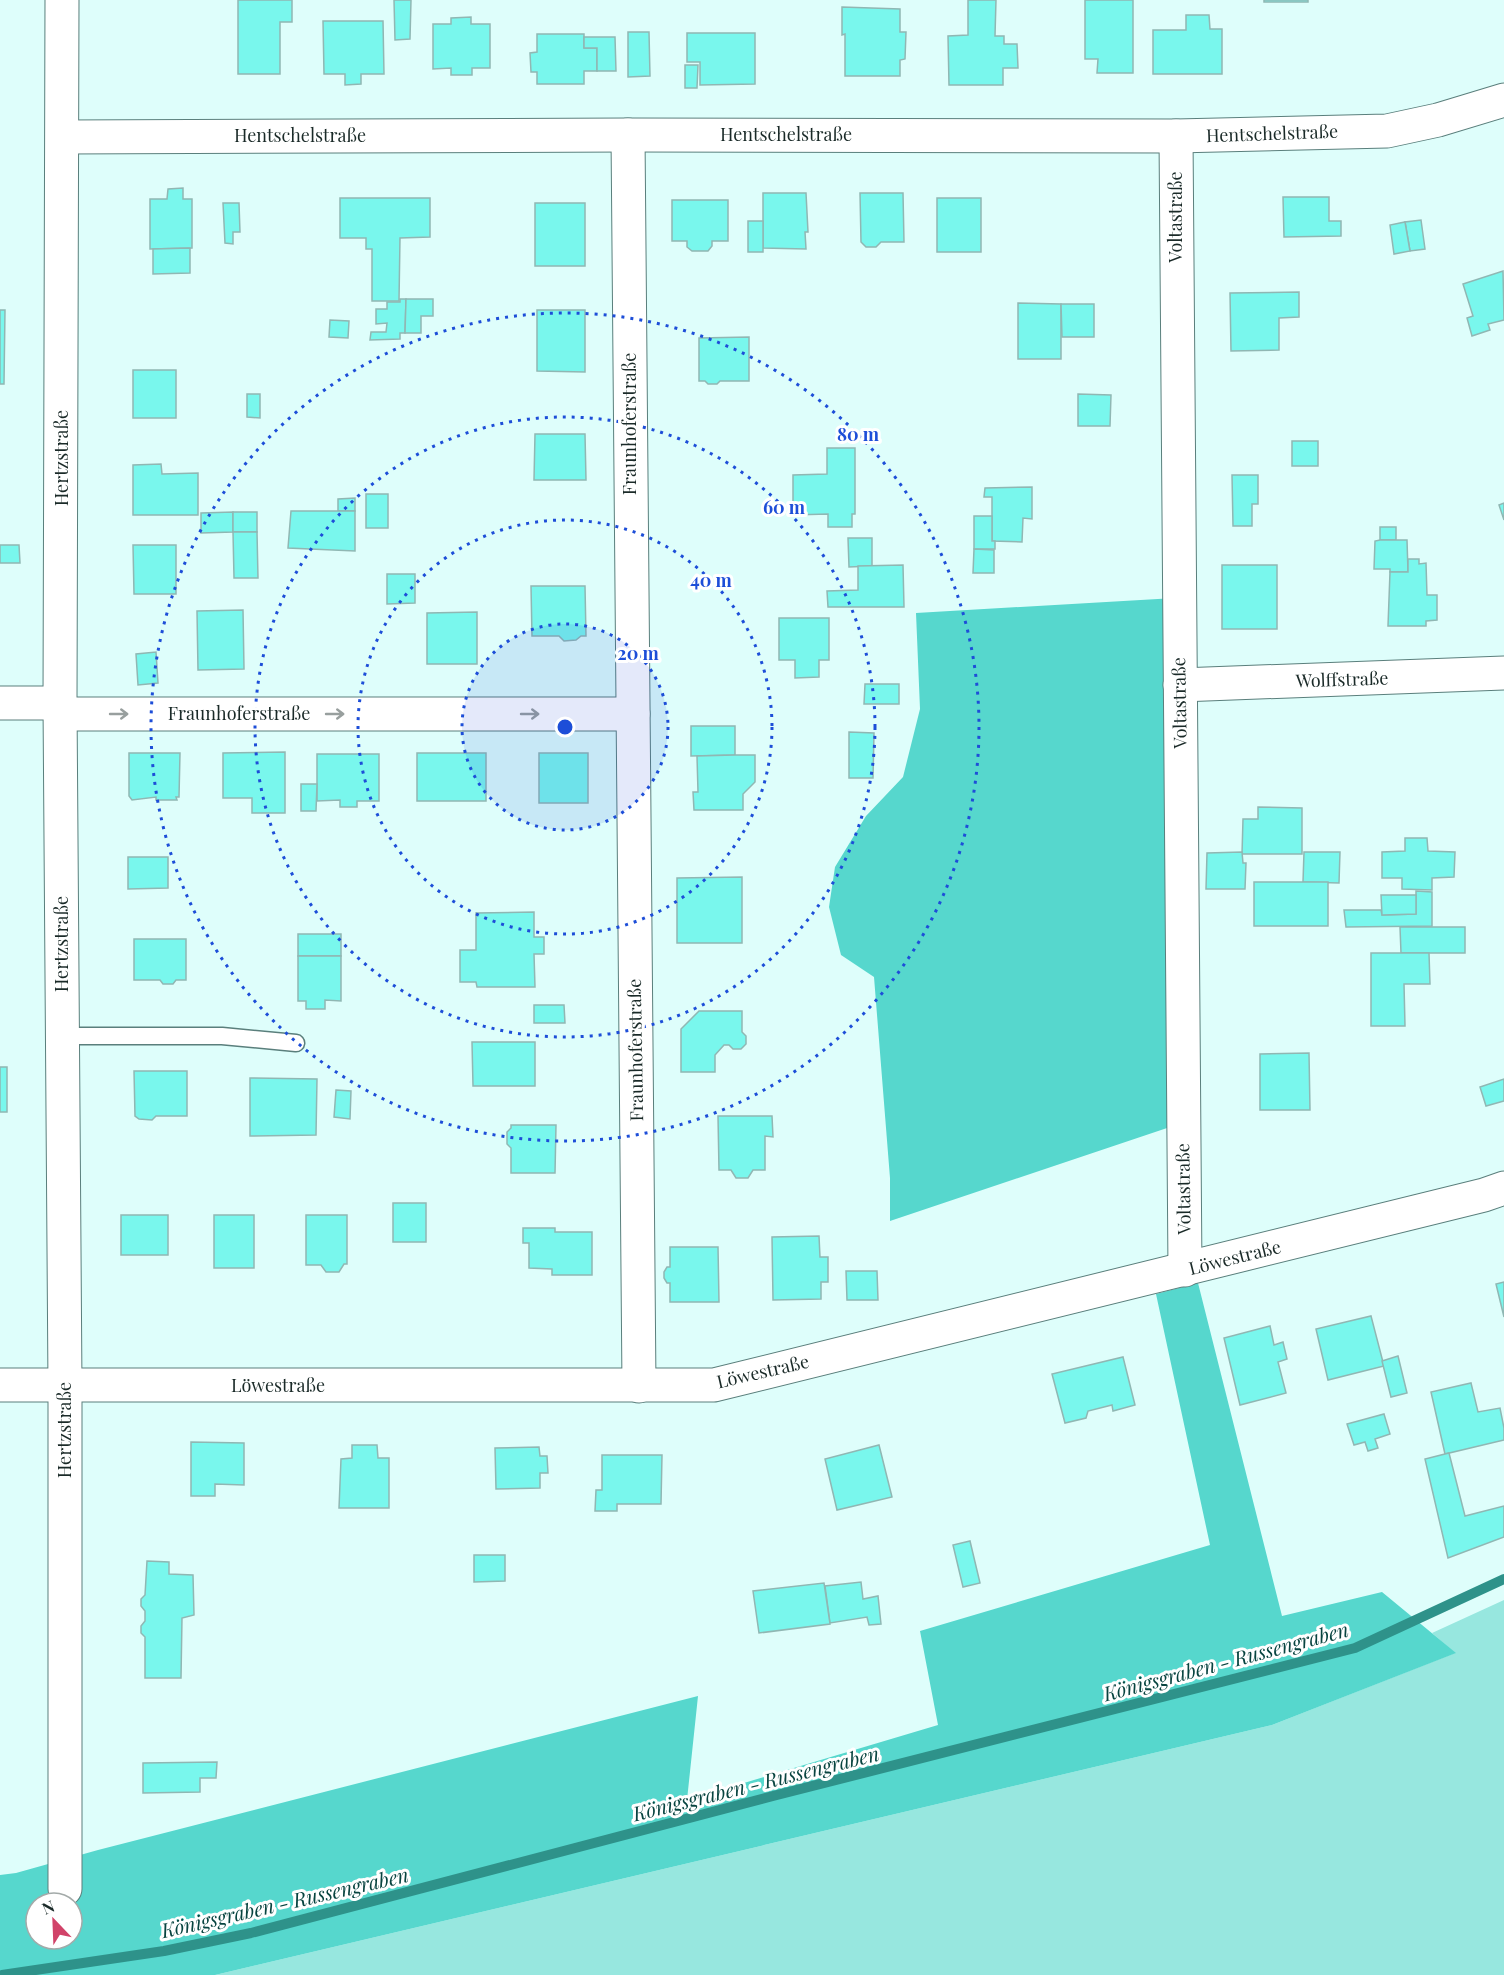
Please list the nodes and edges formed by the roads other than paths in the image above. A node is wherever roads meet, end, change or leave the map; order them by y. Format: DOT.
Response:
graph roads {
  1 [pos="62,0"];
  2 [pos="1504,100"];
  3 [pos="628,135"];
  4 [pos="1176,136"];
  5 [pos="63,137"];
  6 [pos="1504,673"];
  7 [pos="1180,685"];
  8 [pos="0,703"];
  9 [pos="61,709"];
  10 [pos="633,714"];
  11 [pos="63,1036"];
  12 [pos="296,1043"];
  13 [pos="1504,1188"];
  14 [pos="1185,1270"];
  15 [pos="0,1385"];
  16 [pos="65,1386"];
  17 [pos="639,1386"];
  18 [pos="65,1889"];
  1 -- 5 [label="street, Hertzstraße"];
  2 -- 4 [label="street, Hentschelstraße"];
  3 -- 4 [label="street, Hentschelstraße"];
  3 -- 5 [label="street, Hentschelstraße"];
  3 -- 10 [label="street, Fraunhoferstraße"];
  4 -- 7 [label="street, Voltastraße"];
  5 -- 9 [label="street, Hertzstraße"];
  6 -- 7 [label="street, Wolffstraße"];
  7 -- 14 [label="street, Voltastraße"];
  8 -- 9 [label="street, Fraunhoferstraße"];
  9 -- 10 [label="street, Fraunhoferstraße, one-way"];
  9 -- 11 [label="street, Hertzstraße"];
  10 -- 17 [label="street, Fraunhoferstraße"];
  11 -- 12 [label="lane"];
  11 -- 16 [label="street, Hertzstraße"];
  13 -- 14 [label="street, Löwestraße"];
  14 -- 17 [label="street, Löwestraße"];
  15 -- 16 [label="street, Löwestraße"];
  16 -- 17 [label="street, Löwestraße"];
  16 -- 18 [label="street, Hertzstraße"];
}
